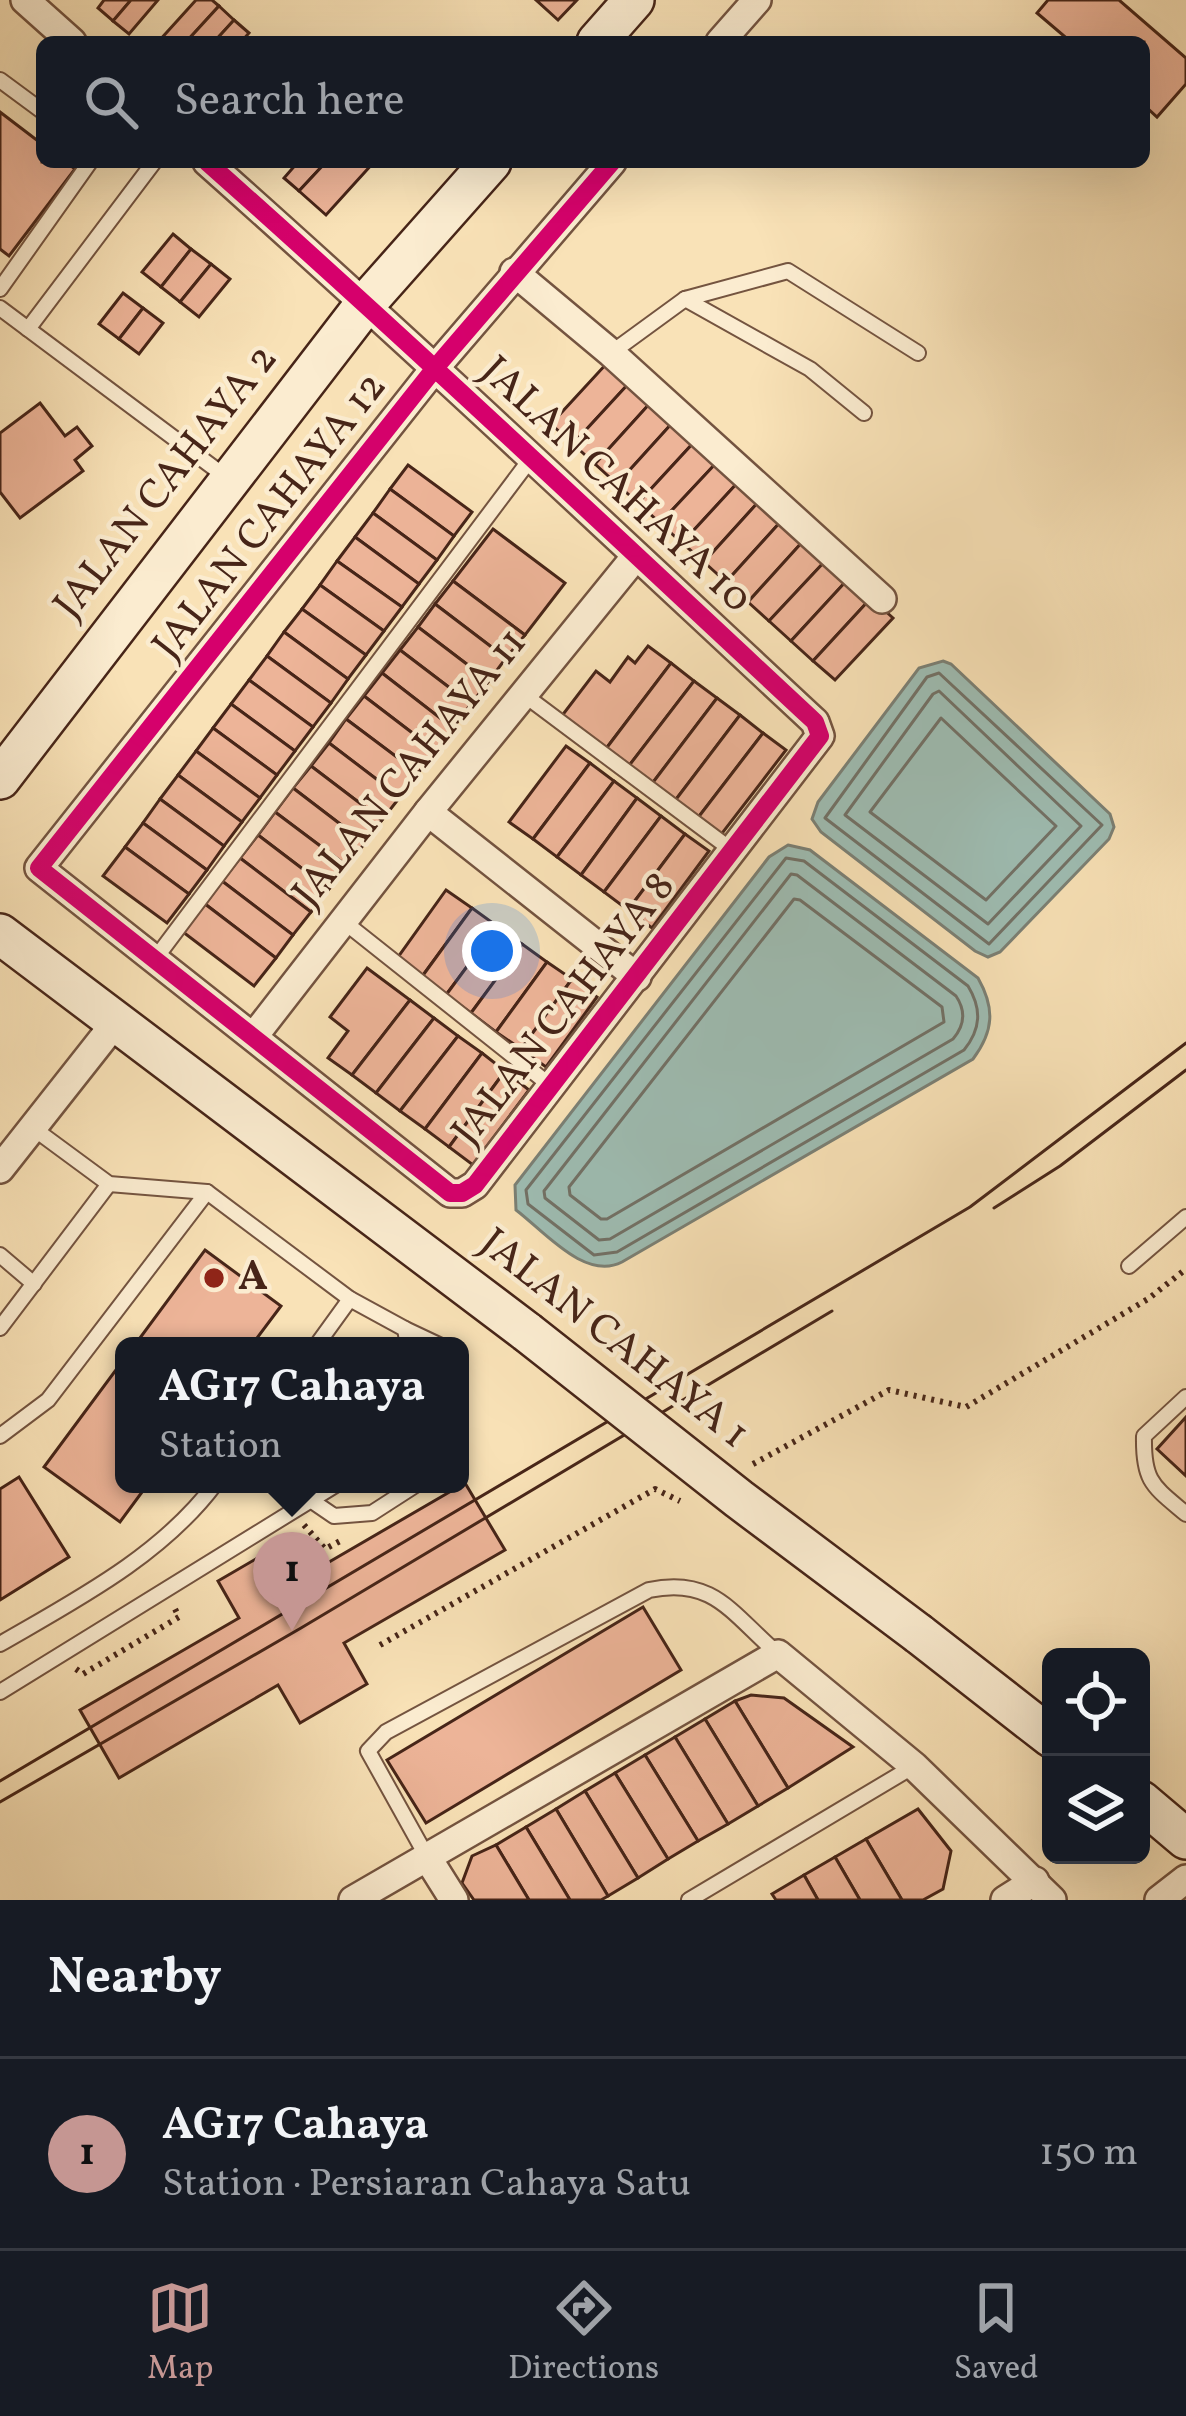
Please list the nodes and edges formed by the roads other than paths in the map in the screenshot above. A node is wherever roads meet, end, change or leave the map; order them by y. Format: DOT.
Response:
graph roads {
  1 [pos="25,0"];
  2 [pos="634,0"];
  3 [pos="757,0"];
  4 [pos="65,36"];
  5 [pos="602,36"];
  6 [pos="724,36"];
  7 [pos="0,80"];
  8 [pos="36,107"];
  9 [pos="86,168"];
  10 [pos="149,168"];
  11 [pos="214,168"];
  12 [pos="486,168"];
  13 [pos="607,168"];
  14 [pos="514,272"];
  15 [pos="0,289"];
  16 [pos="685,299"];
  17 [pos="366,303"];
  18 [pos="0,308"];
  19 [pos="28,329"];
  20 [pos="611,352"];
  21 [pos="918,353"];
  22 [pos="435,368"];
  23 [pos="864,413"];
  24 [pos="532,458"];
  25 [pos="230,480"];
  26 [pos="636,556"];
  27 [pos="882,599"];
  28 [pos="524,694"];
  29 [pos="815,722"];
  30 [pos="0,779"];
  31 [pos="428,812"];
  32 [pos="733,851"];
  33 [pos="39,868"];
  34 [pos="343,921"];
  35 [pos="0,934"];
  36 [pos="155,959"];
  37 [pos="638,977"];
  38 [pos="116,1022"];
  39 [pos="254,1036"];
  40 [pos="551,1086"];
  41 [pos="33,1128"];
  42 [pos="0,1169"];
  43 [pos="109,1184"];
  44 [pos="207,1192"];
  45 [pos="1186,1217"];
  46 [pos="0,1256"];
  47 [pos="1129,1266"];
  48 [pos="34,1284"];
  49 [pos="350,1299"];
  50 [pos="0,1328"];
  51 [pos="405,1329"];
  52 [pos="323,1337"];
  53 [pos="406,1337"];
  54 [pos="422,1337"];
  55 [pos="1186,1397"];
  56 [pos="0,1436"];
  57 [pos="206,1493"];
  58 [pos="324,1493"];
  59 [pos="403,1493"];
  60 [pos="312,1501"];
  61 [pos="1186,1514"];
  62 [pos="0,1644"];
  63 [pos="778,1654"];
  64 [pos="0,1692"];
  65 [pos="1042,1730"];
  66 [pos="914,1766"];
  67 [pos="1150,1809"];
  68 [pos="1186,1840"];
  69 [pos="1150,1841"];
  70 [pos="427,1857"];
  71 [pos="1186,1875"];
  72 [pos="1044,1891"];
  73 [pos="353,1900"];
  74 [pos="454,1900"];
  75 [pos="689,1900"];
  76 [pos="1005,1900"];
  77 [pos="1159,1900"];
  1 -- 4 [label="street"];
  2 -- 5 [label="street"];
  3 -- 6 [label="street"];
  7 -- 8 [label="lane"];
  9 -- 15 [label="lane"];
  10 -- 19 [label="lane"];
  11 -- 17 [label="street, JALAN CAHAYA 10"];
  12 -- 17 [label="street, JALAN CAHAYA 2"];
  13 -- 14 [label="street, JALAN CAHAYA 12"];
  14 -- 20 [label="street"];
  14 -- 22 [label="street, JALAN CAHAYA 12"];
  16 -- 20 [label="lane"];
  16 -- 21 [label="lane"];
  16 -- 23 [label="lane"];
  17 -- 22 [label="street, JALAN CAHAYA 10"];
  17 -- 25 [label="street, JALAN CAHAYA 2"];
  18 -- 19 [label="lane"];
  19 -- 25 [label="lane"];
  20 -- 27 [label="street"];
  22 -- 24 [label="street, JALAN CAHAYA 10"];
  22 -- 33 [label="street, JALAN CAHAYA 12"];
  24 -- 26 [label="street, JALAN CAHAYA 10"];
  24 -- 36 [label="lane"];
  25 -- 30 [label="street, JALAN CAHAYA 2"];
  26 -- 28 [label="street, JALAN CAHAYA 11"];
  26 -- 29 [label="street, JALAN CAHAYA 10"];
  28 -- 31 [label="street, JALAN CAHAYA 11"];
  28 -- 32 [label="lane"];
  29 -- 32 [label="street, JALAN CAHAYA 8"];
  31 -- 34 [label="street, JALAN CAHAYA 11"];
  31 -- 37 [label="street"];
  32 -- 37 [label="street, JALAN CAHAYA 8"];
  33 -- 36 [label="street, JALAN CAHAYA 8"];
  34 -- 39 [label="street, JALAN CAHAYA 11"];
  34 -- 40 [label="lane"];
  35 -- 38 [label="street, JALAN CAHAYA 1"];
  36 -- 39 [label="street, JALAN CAHAYA 8"];
  37 -- 40 [label="street, JALAN CAHAYA 8"];
  38 -- 41 [label="street"];
  38 -- 65 [label="street, JALAN CAHAYA 1, bridge"];
  39 -- 40 [label="street, JALAN CAHAYA 8"];
  41 -- 42 [label="street"];
  41 -- 43 [label="lane"];
  43 -- 44 [label="lane"];
  43 -- 48 [label="lane"];
  44 -- 49 [label="lane"];
  44 -- 56 [label="lane"];
  45 -- 47 [label="lane"];
  46 -- 48 [label="lane"];
  48 -- 50 [label="lane"];
  49 -- 51 [label="lane"];
  49 -- 52 [label="lane"];
  51 -- 53 [label="lane"];
  51 -- 54 [label="lane"];
  55 -- 61 [label="lane"];
  57 -- 62 [label="lane"];
  58 -- 60 [label="lane"];
  59 -- 60 [label="lane"];
  60 -- 64 [label="lane"];
  63 -- 66 [label="street"];
  63 -- 70 [label="street"];
  63 -- 70 [label="lane"];
  66 -- 72 [label="street"];
  66 -- 75 [label="lane"];
  67 -- 68 [label="street"];
  69 -- 71 [label="street"];
  70 -- 73 [label="street"];
  70 -- 74 [label="street"];
  71 -- 77 [label="street"];
  72 -- 76 [label="street"];
}
